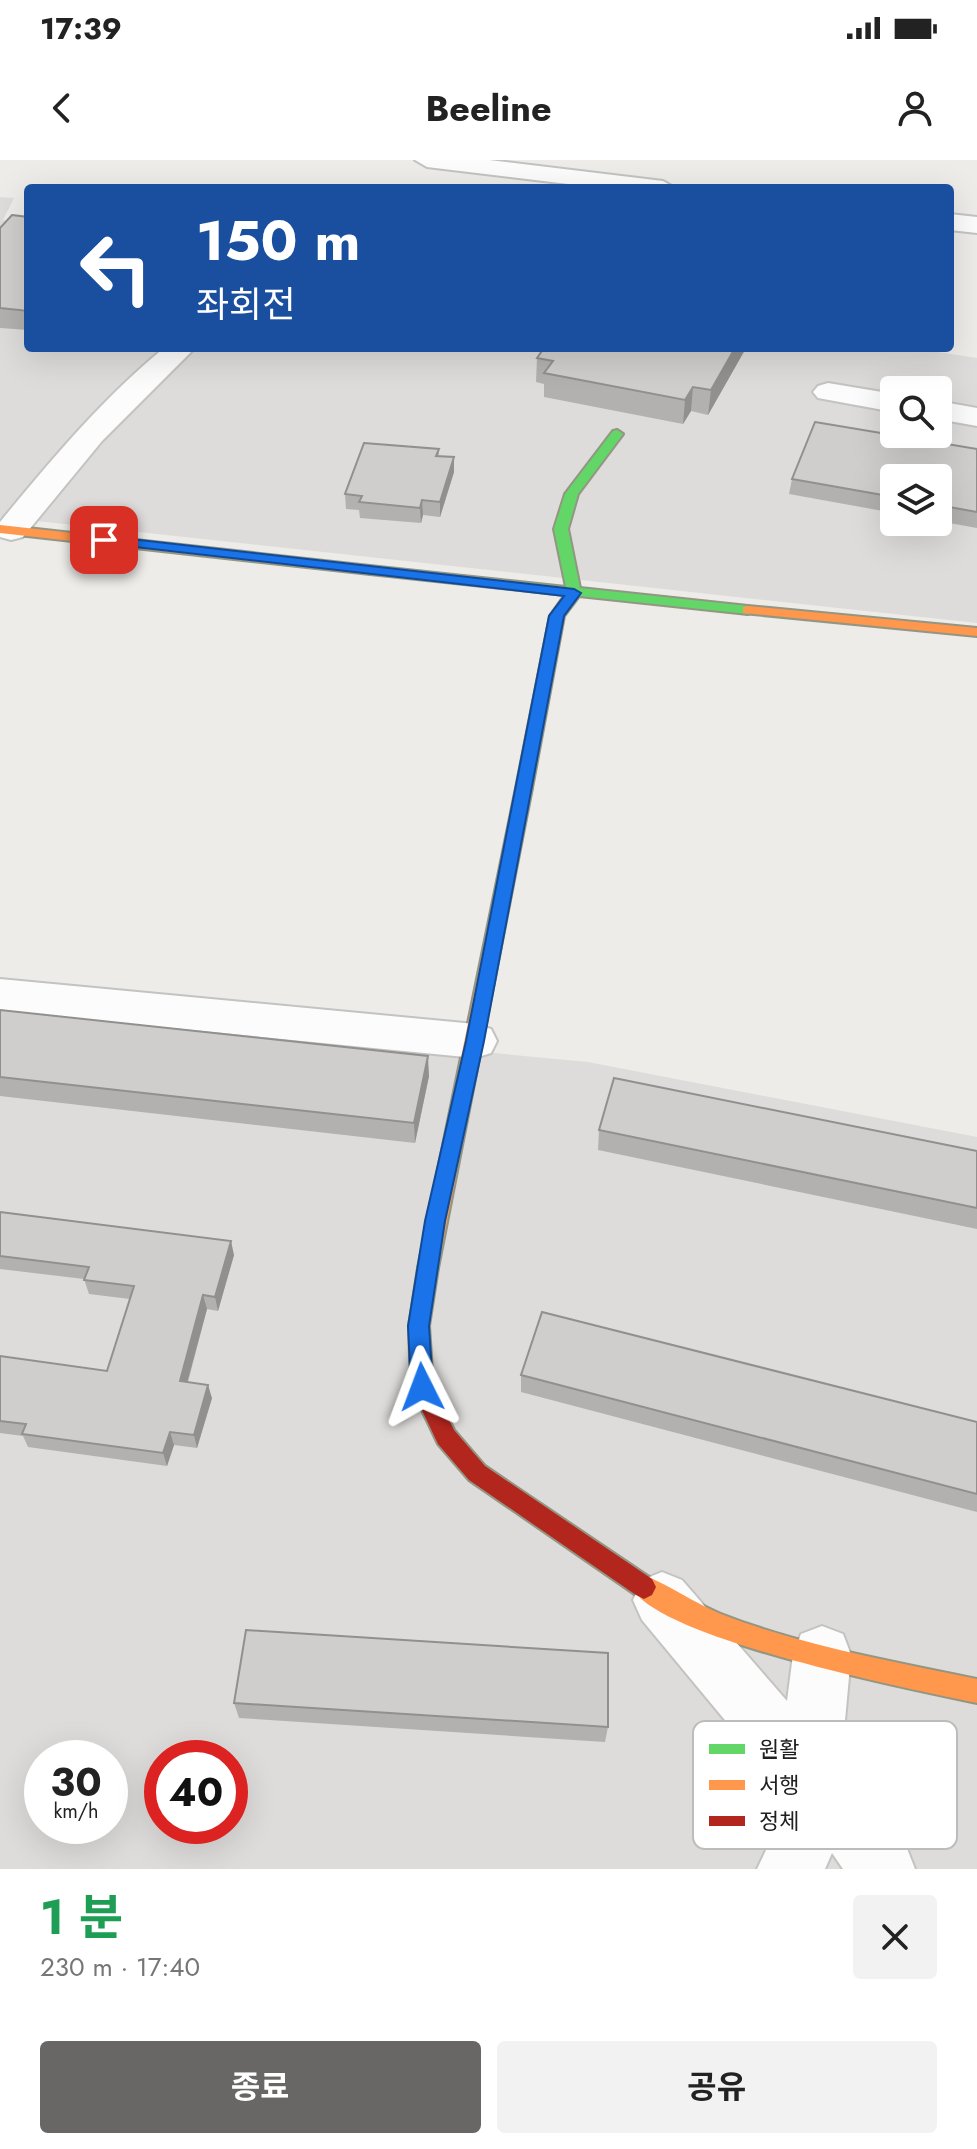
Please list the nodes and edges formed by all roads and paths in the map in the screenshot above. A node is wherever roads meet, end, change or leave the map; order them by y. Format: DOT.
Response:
graph roads {
  1 [pos="427,160"];
  2 [pos="629,184"];
  3 [pos="954,222"];
  4 [pos="977,225"];
  5 [pos="176,352"];
  6 [pos="828,392"];
  7 [pos="880,401"];
  8 [pos="952,413"];
  9 [pos="977,417"];
  10 [pos="617,434"];
  11 [pos="6,530"];
  12 [pos="574,593"];
  13 [pos="977,632"];
  14 [pos="0,995"];
  15 [pos="475,1041"];
  16 [pos="661,1599"];
  17 [pos="822,1655"];
  18 [pos="977,1691"];
  19 [pos="765,1721"];
  20 [pos="814,1721"];
  21 [pos="800,1849"];
  22 [pos="868,1849"];
  23 [pos="789,1869"];
  24 [pos="883,1869"];
  1 -- 2 [label="street"];
  3 -- 4 [label="street"];
  5 -- 11 [label="street"];
  6 -- 7 [label="street"];
  8 -- 9 [label="street"];
  10 -- 12 [label="street"];
  11 -- 12 [label="street"];
  12 -- 13 [label="street"];
  12 -- 15 [label="street"];
  14 -- 15 [label="street"];
  15 -- 16 [label="street"];
  16 -- 17 [label="street"];
  16 -- 19 [label="street"];
  17 -- 18 [label="street"];
  17 -- 20 [label="street"];
  21 -- 23 [label="street"];
  22 -- 24 [label="street"];
}
